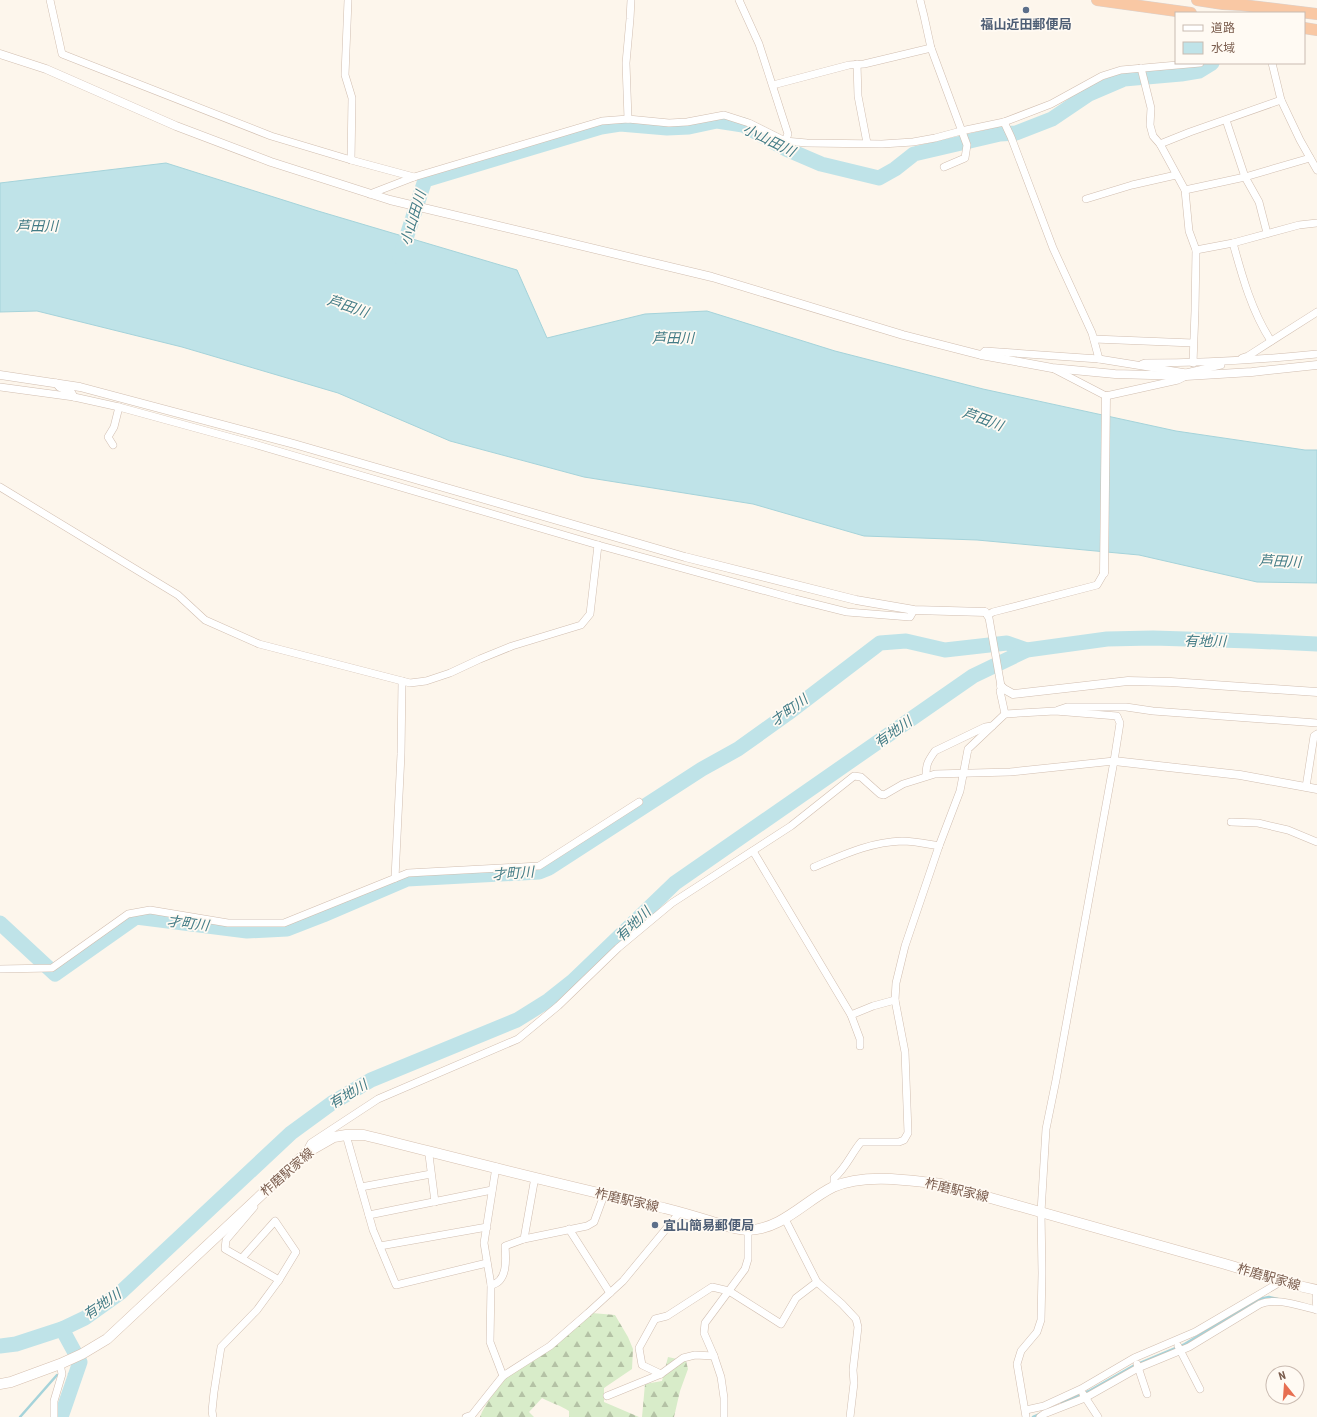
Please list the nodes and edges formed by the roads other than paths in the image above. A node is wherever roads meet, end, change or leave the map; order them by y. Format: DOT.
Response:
graph roads {
  1 [pos="50,0"];
  2 [pos="348,0"];
  3 [pos="631,0"];
  4 [pos="739,0"];
  5 [pos="920,0"];
  6 [pos="1097,0"];
  7 [pos="1197,0"];
  8 [pos="1223,6"];
  9 [pos="1184,12"];
  10 [pos="1300,12"];
  11 [pos="1305,13"];
  12 [pos="1317,14"];
  13 [pos="1305,28"];
  14 [pos="1317,30"];
  15 [pos="931,48"];
  16 [pos="0,54"];
  17 [pos="857,64"];
  18 [pos="1192,64"];
  19 [pos="1272,64"];
  20 [pos="1141,70"];
  21 [pos="773,85"];
  22 [pos="1281,100"];
  23 [pos="628,119"];
  24 [pos="1226,120"];
  25 [pos="1004,122"];
  26 [pos="962,134"];
  27 [pos="785,141"];
  28 [pos="868,143"];
  29 [pos="1160,144"];
  30 [pos="1310,158"];
  31 [pos="351,160"];
  32 [pos="944,167"];
  33 [pos="1317,170"];
  34 [pos="1176,175"];
  35 [pos="414,177"];
  36 [pos="1245,177"];
  37 [pos="1185,190"];
  38 [pos="370,194"];
  39 [pos="1086,199"];
  40 [pos="1317,223"];
  41 [pos="1267,233"];
  42 [pos="1233,243"];
  43 [pos="1196,250"];
  44 [pos="1317,312"];
  45 [pos="1094,339"];
  46 [pos="1271,341"];
  47 [pos="1193,343"];
  48 [pos="1317,354"];
  49 [pos="981,355"];
  50 [pos="1099,359"];
  51 [pos="1234,361"];
  52 [pos="1193,363"];
  53 [pos="1317,365"];
  54 [pos="1138,366"];
  55 [pos="1052,368"];
  56 [pos="1186,375"];
  57 [pos="0,376"];
  58 [pos="56,383"];
  59 [pos="0,387"];
  60 [pos="1106,396"];
  61 [pos="74,398"];
  62 [pos="119,407"];
  63 [pos="113,445"];
  64 [pos="0,487"];
  65 [pos="598,546"];
  66 [pos="1104,573"];
  67 [pos="914,610"];
  68 [pos="987,615"];
  69 [pos="402,681"];
  70 [pos="1002,687"];
  71 [pos="1317,692"];
  72 [pos="1055,712"];
  73 [pos="1005,714"];
  74 [pos="1317,723"];
  75 [pos="992,726"];
  76 [pos="1317,734"];
  77 [pos="1114,761"];
  78 [pos="964,773"];
  79 [pos="926,776"];
  80 [pos="1306,787"];
  81 [pos="1317,791"];
  82 [pos="639,802"];
  83 [pos="1231,822"];
  84 [pos="1317,842"];
  85 [pos="938,846"];
  86 [pos="753,851"];
  87 [pos="814,867"];
  88 [pos="395,878"];
  89 [pos="0,969"];
  90 [pos="895,1000"];
  91 [pos="850,1016"];
  92 [pos="860,1046"];
  93 [pos="346,1135"];
  94 [pos="430,1151"];
  95 [pos="306,1153"];
  96 [pos="496,1167"];
  97 [pos="431,1174"];
  98 [pos="535,1177"];
  99 [pos="361,1187"];
  100 [pos="834,1187"];
  101 [pos="492,1190"];
  102 [pos="604,1195"];
  103 [pos="259,1197"];
  104 [pos="435,1202"];
  105 [pos="680,1212"];
  106 [pos="1041,1212"];
  107 [pos="369,1215"];
  108 [pos="784,1219"];
  109 [pos="487,1227"];
  110 [pos="569,1229"];
  111 [pos="748,1230"];
  112 [pos="524,1239"];
  113 [pos="380,1246"];
  114 [pos="242,1258"];
  115 [pos="487,1263"];
  116 [pos="279,1280"];
  117 [pos="1282,1280"];
  118 [pos="816,1282"];
  119 [pos="491,1285"];
  120 [pos="729,1291"];
  121 [pos="610,1294"];
  122 [pos="1316,1294"];
  123 [pos="1317,1310"];
  124 [pos="1176,1341"];
  125 [pos="1180,1350"];
  126 [pos="714,1356"];
  127 [pos="1134,1358"];
  128 [pos="60,1364"];
  129 [pos="1138,1368"];
  130 [pos="661,1374"];
  131 [pos="503,1376"];
  132 [pos="0,1384"];
  133 [pos="1082,1389"];
  134 [pos="1200,1389"];
  135 [pos="1147,1394"];
  136 [pos="607,1396"];
  137 [pos="1085,1398"];
  138 [pos="1026,1414"];
  139 [pos="54,1417"];
  140 [pos="213,1417"];
  141 [pos="466,1417"];
  142 [pos="724,1417"];
  143 [pos="850,1417"];
  144 [pos="1040,1417"];
  145 [pos="1098,1417"];
  1 -- 31 [label="street"];
  2 -- 31 [label="street"];
  3 -- 23 [label="street"];
  4 -- 21 [label="street"];
  5 -- 15 [label="street"];
  6 -- 9 [label="highway"];
  7 -- 8 [label="highway"];
  8 -- 10 [label="highway"];
  11 -- 12 [label="highway"];
  13 -- 14 [label="highway"];
  15 -- 17 [label="street"];
  15 -- 26 [label="street"];
  16 -- 38 [label="street"];
  17 -- 21 [label="street"];
  17 -- 28 [label="street"];
  18 -- 20 [label="street"];
  19 -- 22 [label="street"];
  20 -- 25 [label="street"];
  20 -- 29 [label="street"];
  21 -- 27 [label="street"];
  22 -- 24 [label="street"];
  22 -- 30 [label="street"];
  23 -- 27 [label="street"];
  23 -- 35 [label="street"];
  24 -- 29 [label="street"];
  24 -- 36 [label="street"];
  25 -- 26 [label="street"];
  25 -- 45 [label="street"];
  26 -- 28 [label="street"];
  26 -- 32 [label="street"];
  27 -- 28 [label="street"];
  29 -- 34 [label="street"];
  30 -- 33 [label="street"];
  30 -- 36 [label="street"];
  31 -- 35 [label="street"];
  34 -- 37 [label="street"];
  34 -- 39 [label="street"];
  35 -- 38 [label="street"];
  36 -- 37 [label="street"];
  36 -- 41 [label="street"];
  37 -- 43 [label="street"];
  38 -- 49 [label="street"];
  40 -- 41 [label="street"];
  41 -- 42 [label="street"];
  42 -- 43 [label="street"];
  42 -- 46 [label="street"];
  43 -- 47 [label="street"];
  44 -- 46 [label="street"];
  45 -- 47 [label="street"];
  45 -- 50 [label="street"];
  46 -- 51 [label="street"];
  47 -- 52 [label="street"];
  48 -- 51 [label="street"];
  49 -- 50 [label="street"];
  49 -- 55 [label="street"];
  50 -- 54 [label="street"];
  51 -- 52 [label="street"];
  51 -- 56 [label="street"];
  52 -- 54 [label="street"];
  53 -- 56 [label="street"];
  54 -- 56 [label="street"];
  55 -- 56 [label="street"];
  55 -- 60 [label="street"];
  56 -- 60 [label="street"];
  57 -- 58 [label="street"];
  58 -- 61 [label="street"];
  58 -- 67 [label="street"];
  59 -- 61 [label="street"];
  60 -- 66 [label="street"];
  61 -- 62 [label="street"];
  62 -- 63 [label="street"];
  62 -- 65 [label="street"];
  64 -- 69 [label="street"];
  65 -- 67 [label="street"];
  65 -- 69 [label="street"];
  66 -- 68 [label="street"];
  67 -- 68 [label="street"];
  68 -- 70 [label="street"];
  69 -- 88 [label="street"];
  70 -- 71 [label="street"];
  70 -- 73 [label="street"];
  72 -- 73 [label="street"];
  72 -- 74 [label="street"];
  72 -- 77 [label="street"];
  73 -- 75 [label="street"];
  75 -- 78 [label="street"];
  75 -- 79 [label="street"];
  76 -- 80 [label="street"];
  77 -- 78 [label="street"];
  77 -- 80 [label="street"];
  77 -- 106 [label="street"];
  78 -- 79 [label="street"];
  78 -- 85 [label="street"];
  79 -- 86 [label="street"];
  80 -- 81 [label="street"];
  82 -- 88 [label="street"];
  83 -- 84 [label="street"];
  85 -- 87 [label="street"];
  85 -- 90 [label="street"];
  86 -- 91 [label="street"];
  86 -- 95 [label="street"];
  88 -- 89 [label="street"];
  90 -- 91 [label="street"];
  90 -- 100 [label="street"];
  91 -- 92 [label="street"];
  93 -- 94 [label="main road, 柞磨駅家線"];
  93 -- 95 [label="main road, 柞磨駅家線"];
  93 -- 99 [label="street"];
  94 -- 96 [label="main road, 柞磨駅家線"];
  94 -- 97 [label="street"];
  95 -- 103 [label="main road, 柞磨駅家線"];
  96 -- 98 [label="main road, 柞磨駅家線"];
  96 -- 101 [label="street"];
  97 -- 99 [label="street"];
  97 -- 104 [label="street"];
  98 -- 102 [label="main road, 柞磨駅家線"];
  98 -- 112 [label="street"];
  99 -- 107 [label="street"];
  100 -- 106 [label="main road, 柞磨駅家線"];
  100 -- 108 [label="main road, 柞磨駅家線"];
  101 -- 104 [label="street"];
  101 -- 109 [label="street"];
  102 -- 105 [label="main road, 柞磨駅家線"];
  102 -- 110 [label="street"];
  103 -- 114 [label="street"];
  103 -- 128 [label="main road, 柞磨駅家線"];
  104 -- 107 [label="street"];
  105 -- 111 [label="main road, 柞磨駅家線"];
  105 -- 121 [label="street"];
  106 -- 117 [label="main road, 柞磨駅家線"];
  106 -- 138 [label="street"];
  107 -- 113 [label="street"];
  108 -- 111 [label="main road, 柞磨駅家線"];
  108 -- 118 [label="street"];
  109 -- 113 [label="street"];
  109 -- 115 [label="street"];
  110 -- 112 [label="street"];
  110 -- 121 [label="street"];
  111 -- 120 [label="street"];
  112 -- 119 [label="street"];
  113 -- 115 [label="street"];
  114 -- 116 [label="street"];
  114 -- 116 [label="street"];
  115 -- 119 [label="street"];
  116 -- 140 [label="street"];
  117 -- 122 [label="main road, 柞磨駅家線"];
  117 -- 124 [label="street"];
  118 -- 120 [label="street"];
  118 -- 143 [label="street"];
  119 -- 131 [label="street"];
  120 -- 126 [label="street"];
  120 -- 130 [label="street"];
  121 -- 131 [label="street"];
  122 -- 123 [label="street"];
  123 -- 125 [label="street"];
  124 -- 125 [label="street"];
  124 -- 127 [label="street"];
  125 -- 129 [label="street"];
  125 -- 134 [label="street"];
  126 -- 130 [label="street"];
  126 -- 142 [label="street"];
  127 -- 129 [label="street"];
  127 -- 133 [label="street"];
  128 -- 132 [label="main road, 柞磨駅家線"];
  128 -- 139 [label="street"];
  129 -- 135 [label="street"];
  129 -- 137 [label="street"];
  130 -- 136 [label="street"];
  131 -- 141 [label="street"];
  133 -- 137 [label="street"];
  133 -- 138 [label="street"];
  137 -- 144 [label="street"];
  137 -- 145 [label="street"];
}
